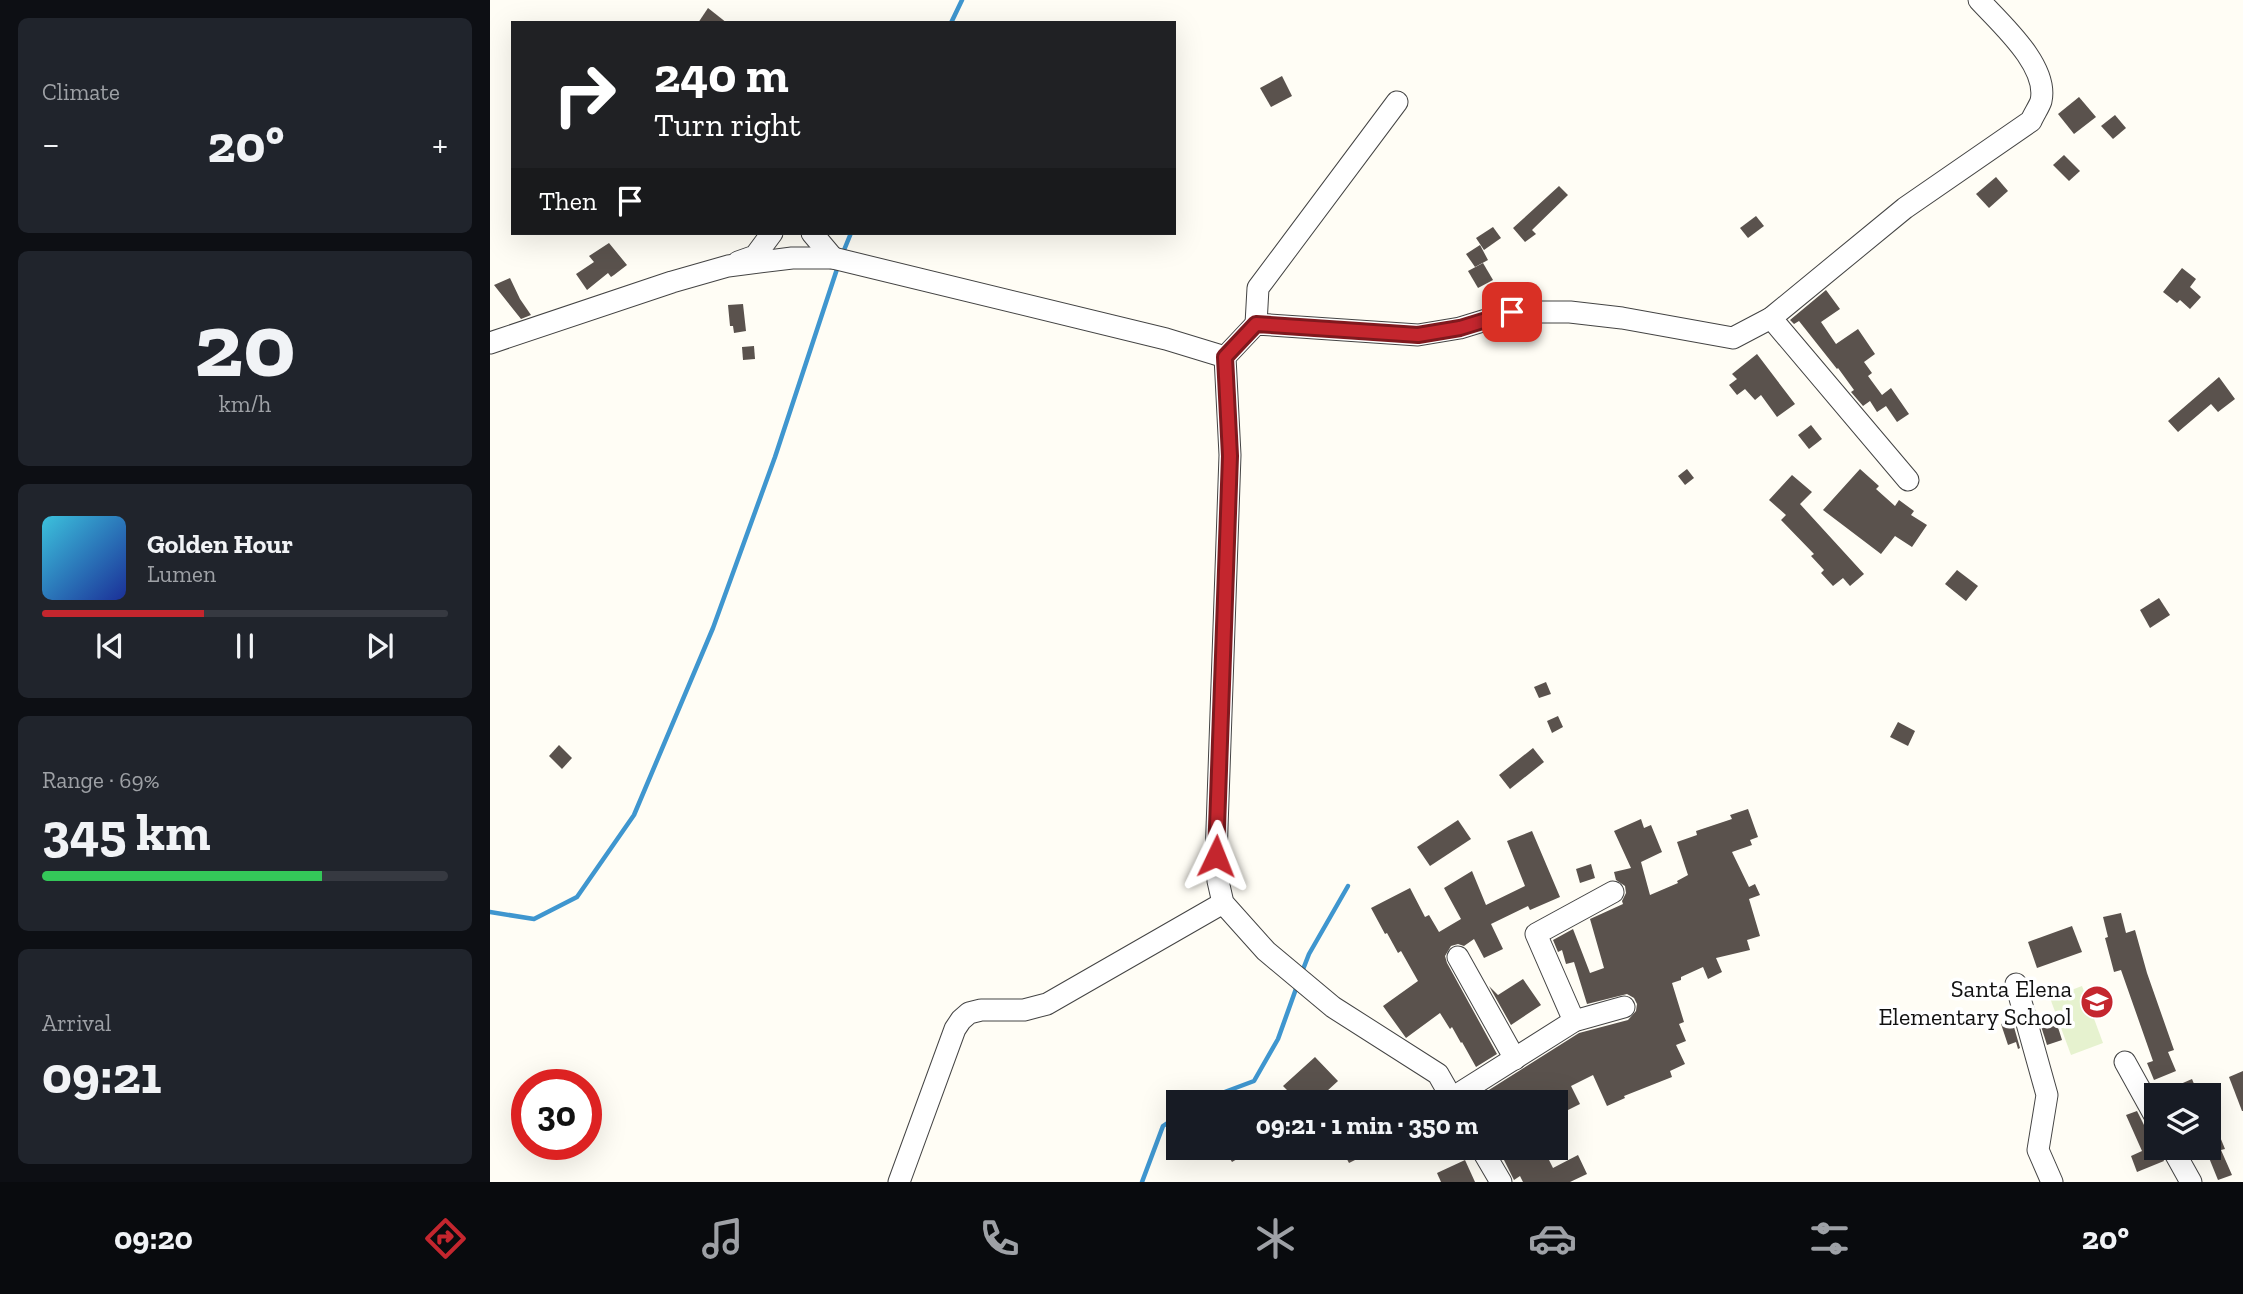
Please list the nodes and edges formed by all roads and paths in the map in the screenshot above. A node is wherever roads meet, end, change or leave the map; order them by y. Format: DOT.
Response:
graph roads {
  1 [pos="1979,0"];
  2 [pos="1397,102"];
  3 [pos="771,235"];
  4 [pos="814,235"];
  5 [pos="833,258"];
  6 [pos="729,266"];
  7 [pos="1771,318"];
  8 [pos="1256,324"];
  9 [pos="490,343"];
  10 [pos="1225,357"];
  11 [pos="1908,480"];
  12 [pos="1613,892"];
  13 [pos="1223,903"];
  14 [pos="1458,957"];
  15 [pos="2017,984"];
  16 [pos="1624,1007"];
  17 [pos="1574,1021"];
  18 [pos="1515,1059"];
  19 [pos="2125,1062"];
  20 [pos="1447,1090"];
  21 [pos="1468,1090"];
  22 [pos="2144,1096"];
  23 [pos="1488,1160"];
  24 [pos="2179,1160"];
  25 [pos="899,1182"];
  26 [pos="1501,1182"];
  27 [pos="2052,1182"];
  28 [pos="2191,1182"];
  1 -- 7 [label="street"];
  2 -- 8 [label="street"];
  3 -- 6 [label="street"];
  4 -- 5 [label="street"];
  5 -- 6 [label="street"];
  5 -- 10 [label="street"];
  6 -- 9 [label="street"];
  7 -- 8 [label="street"];
  7 -- 11 [label="street"];
  8 -- 10 [label="street"];
  10 -- 13 [label="street"];
  12 -- 17 [label="street"];
  13 -- 20 [label="street"];
  13 -- 25 [label="street"];
  14 -- 18 [label="street"];
  15 -- 27 [label="street"];
  16 -- 17 [label="street"];
  17 -- 18 [label="street"];
  18 -- 21 [label="street"];
  19 -- 22 [label="street"];
  23 -- 26 [label="street"];
  24 -- 28 [label="street"];
}
